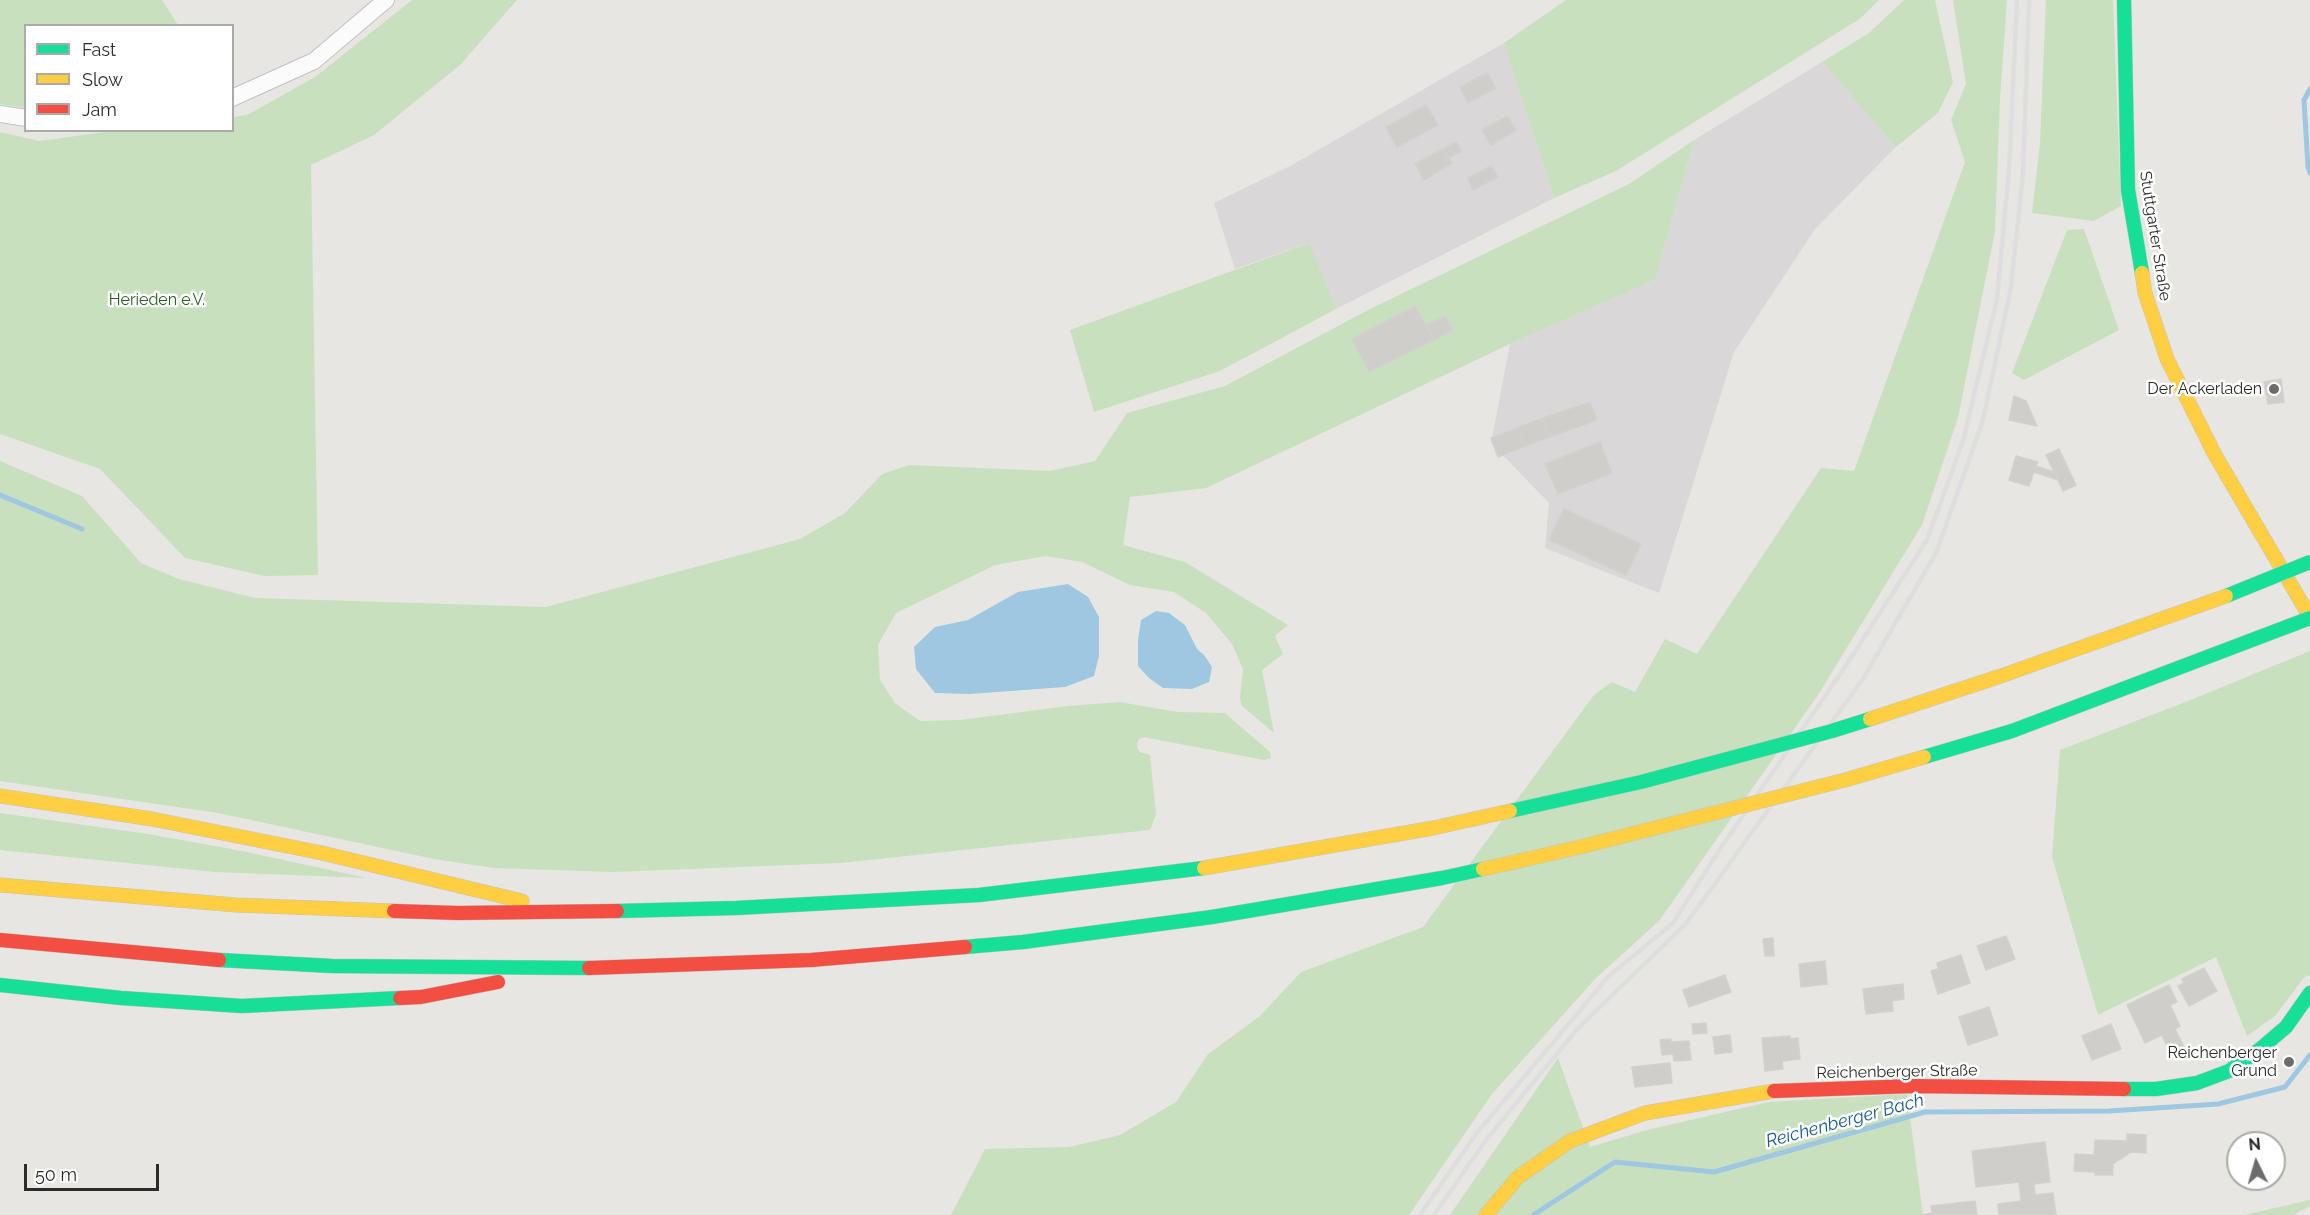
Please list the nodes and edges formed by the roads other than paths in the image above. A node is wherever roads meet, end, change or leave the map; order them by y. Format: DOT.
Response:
graph roads {
  1 [pos="386,0"];
  2 [pos="2124,0"];
  3 [pos="234,97"];
  4 [pos="0,114"];
  5 [pos="24,118"];
  6 [pos="2310,562"];
  7 [pos="2310,617"];
  8 [pos="0,796"];
  9 [pos="0,885"];
  10 [pos="569,912"];
  11 [pos="0,940"];
  12 [pos="566,969"];
  13 [pos="0,985"];
  14 [pos="2310,993"];
  15 [pos="1486,1215"];
  1 -- 3 [label="street"];
  2 -- 7 [label="main road, Stuttgarter Straße"];
  4 -- 5 [label="street"];
  6 -- 10 [label="main road, bridge"];
  7 -- 12 [label="main road, bridge"];
  8 -- 10 [label="main road"];
  9 -- 10 [label="main road"];
  11 -- 12 [label="main road"];
  12 -- 13 [label="main road"];
  14 -- 15 [label="main road, Reichenberger Straße"];
}
